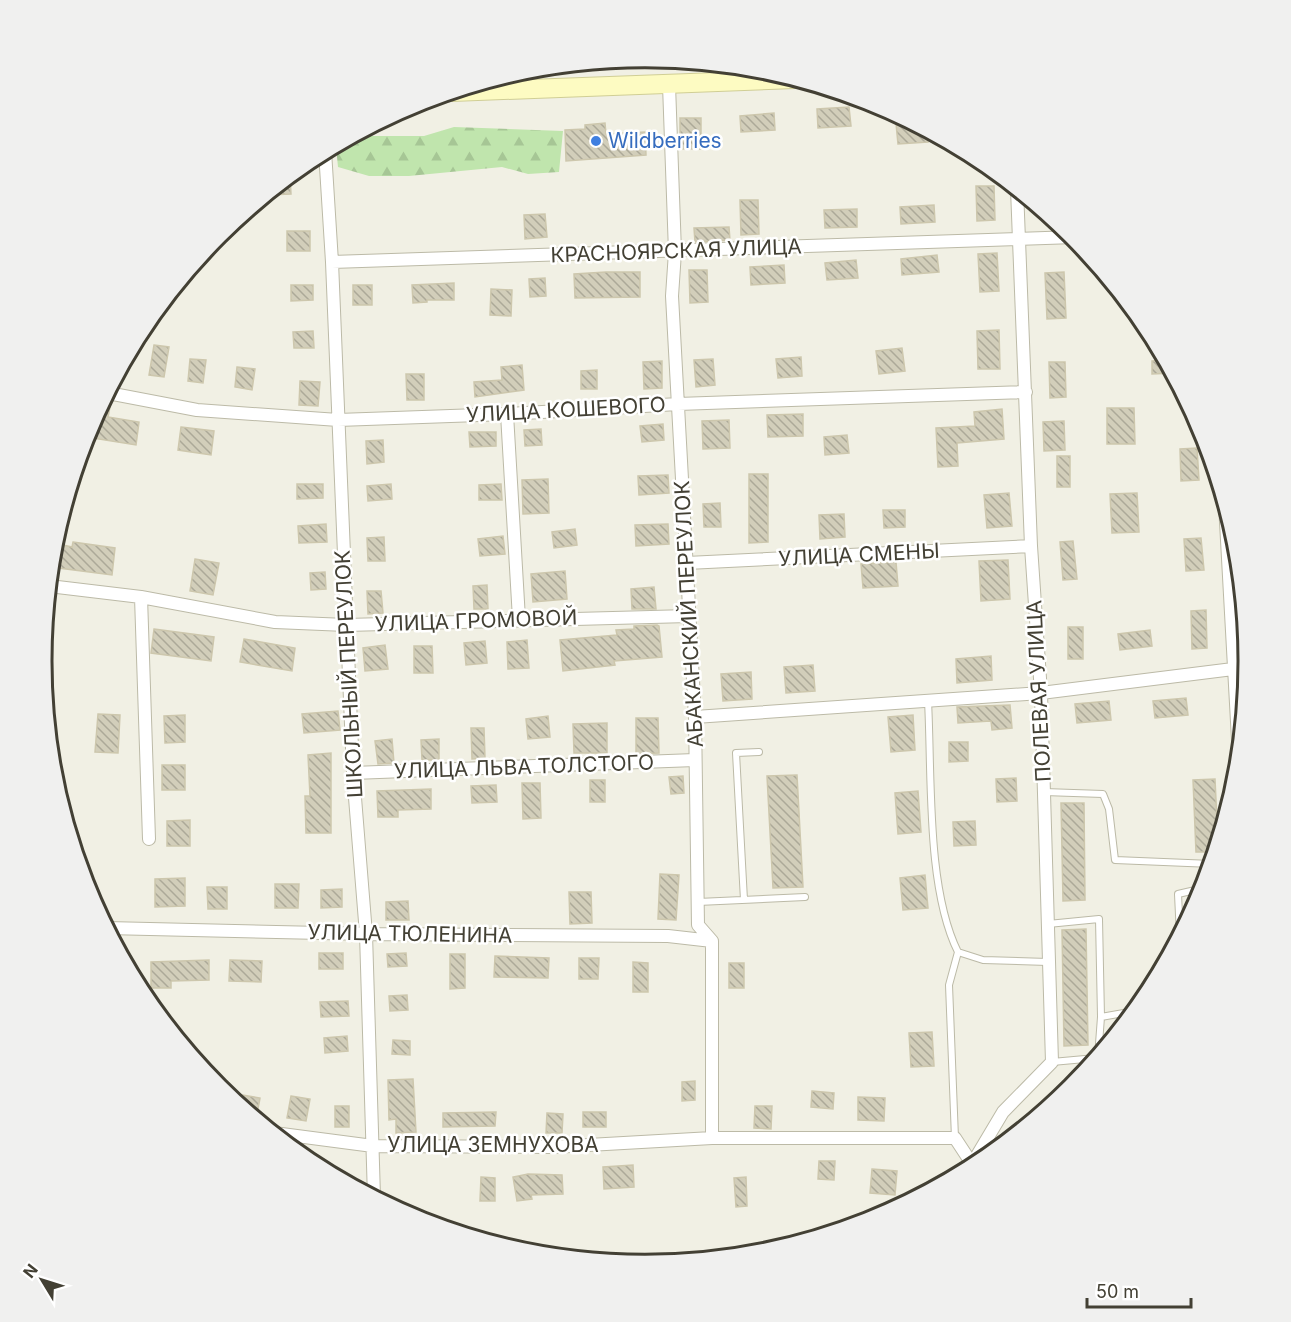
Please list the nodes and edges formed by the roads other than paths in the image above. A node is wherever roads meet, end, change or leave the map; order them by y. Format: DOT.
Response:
graph roads {
  1 [pos="767,80"];
  2 [pos="669,85"];
  3 [pos="482,91"];
  4 [pos="326,162"];
  5 [pos="1018,201"];
  6 [pos="1060,238"];
  7 [pos="1021,240"];
  8 [pos="675,252"];
  9 [pos="332,262"];
  10 [pos="1026,392"];
  11 [pos="116,395"];
  12 [pos="678,404"];
  13 [pos="507,414"];
  14 [pos="338,420"];
  15 [pos="1032,546"];
  16 [pos="1228,552"];
  17 [pos="687,563"];
  18 [pos="58,587"];
  19 [pos="141,597"];
  20 [pos="689,616"];
  21 [pos="519,619"];
  22 [pos="346,625"];
  23 [pos="1233,669"];
  24 [pos="1041,693"];
  25 [pos="928,700"];
  26 [pos="1236,711"];
  27 [pos="695,717"];
  28 [pos="759,752"];
  29 [pos="695,760"];
  30 [pos="352,773"];
  31 [pos="1044,792"];
  32 [pos="149,839"];
  33 [pos="1202,864"];
  34 [pos="1192,891"];
  35 [pos="805,897"];
  36 [pos="744,900"];
  37 [pos="698,902"];
  38 [pos="1179,918"];
  39 [pos="1047,924"];
  40 [pos="117,928"];
  41 [pos="366,934"];
  42 [pos="712,941"];
  43 [pos="958,952"];
  44 [pos="1048,962"];
  45 [pos="1122,1013"];
  46 [pos="1101,1017"];
  47 [pos="1098,1043"];
  48 [pos="1084,1059"];
  49 [pos="1052,1062"];
  50 [pos="291,1135"];
  51 [pos="712,1138"];
  52 [pos="955,1138"];
  53 [pos="372,1146"];
  54 [pos="983,1148"];
  55 [pos="968,1158"];
  56 [pos="374,1188"];
  1 -- 2 [label="street"];
  2 -- 3 [label="street"];
  2 -- 8 [label="street, АБАКАНСКИЙ ПЕРЕУЛОК"];
  4 -- 9 [label="street, ШКОЛЬНЫЙ ПЕРЕУЛОК"];
  5 -- 7 [label="street, ПОЛЕВАЯ УЛИЦА"];
  6 -- 7 [label="street, КРАСНОЯРСКАЯ УЛИЦА"];
  7 -- 8 [label="street, КРАСНОЯРСКАЯ УЛИЦА"];
  7 -- 10 [label="street, ПОЛЕВАЯ УЛИЦА"];
  8 -- 9 [label="street, КРАСНОЯРСКАЯ УЛИЦА"];
  8 -- 12 [label="street, АБАКАНСКИЙ ПЕРЕУЛОК"];
  9 -- 14 [label="street, ШКОЛЬНЫЙ ПЕРЕУЛОК"];
  10 -- 12 [label="street, УЛИЦА КОШЕВОГО"];
  10 -- 15 [label="street, ПОЛЕВАЯ УЛИЦА"];
  11 -- 14 [label="street, УЛИЦА КОШЕВОГО"];
  12 -- 13 [label="street, УЛИЦА КОШЕВОГО"];
  12 -- 17 [label="street, АБАКАНСКИЙ ПЕРЕУЛОК"];
  13 -- 14 [label="street, УЛИЦА КОШЕВОГО"];
  13 -- 21 [label="street"];
  14 -- 22 [label="street, ШКОЛЬНЫЙ ПЕРЕУЛОК"];
  15 -- 17 [label="street, УЛИЦА СМЕНЫ"];
  15 -- 24 [label="street, ПОЛЕВАЯ УЛИЦА"];
  16 -- 23 [label="street"];
  17 -- 20 [label="street, АБАКАНСКИЙ ПЕРЕУЛОК"];
  18 -- 19 [label="street, УЛИЦА ГРОМОВОЙ"];
  19 -- 22 [label="street, УЛИЦА ГРОМОВОЙ"];
  19 -- 32 [label="street"];
  20 -- 21 [label="street, УЛИЦА ГРОМОВОЙ"];
  20 -- 27 [label="street, АБАКАНСКИЙ ПЕРЕУЛОК"];
  21 -- 22 [label="street, УЛИЦА ГРОМОВОЙ"];
  22 -- 30 [label="street, ШКОЛЬНЫЙ ПЕРЕУЛОК"];
  23 -- 24 [label="street"];
  23 -- 26 [label="street"];
  24 -- 25 [label="street"];
  24 -- 31 [label="street, ПОЛЕВАЯ УЛИЦА"];
  25 -- 27 [label="street"];
  25 -- 43 [label="lane"];
  27 -- 29 [label="street, АБАКАНСКИЙ ПЕРЕУЛОК"];
  28 -- 36 [label="lane"];
  29 -- 30 [label="street, УЛИЦА ЛЬВА ТОЛСТОГО"];
  29 -- 37 [label="street, АБАКАНСКИЙ ПЕРЕУЛОК"];
  30 -- 41 [label="street, ШКОЛЬНЫЙ ПЕРЕУЛОК"];
  31 -- 33 [label="lane"];
  31 -- 39 [label="street, ПОЛЕВАЯ УЛИЦА"];
  34 -- 38 [label="lane"];
  35 -- 36 [label="lane"];
  36 -- 37 [label="lane"];
  37 -- 42 [label="street, АБАКАНСКИЙ ПЕРЕУЛОК"];
  39 -- 44 [label="street, ПОЛЕВАЯ УЛИЦА"];
  39 -- 46 [label="lane"];
  40 -- 41 [label="street, УЛИЦА ТЮЛЕНИНА"];
  41 -- 42 [label="street, УЛИЦА ТЮЛЕНИНА"];
  41 -- 53 [label="street, ШКОЛЬНЫЙ ПЕРЕУЛОК"];
  42 -- 51 [label="street, АБАКАНСКИЙ ПЕРЕУЛОК"];
  43 -- 44 [label="lane"];
  43 -- 52 [label="lane"];
  44 -- 49 [label="street, ПОЛЕВАЯ УЛИЦА"];
  45 -- 46 [label="lane"];
  46 -- 47 [label="lane"];
  48 -- 49 [label="lane"];
  49 -- 54 [label="street"];
  50 -- 53 [label="street, УЛИЦА ЗЕМНУХОВА"];
  51 -- 52 [label="street, УЛИЦА ЗЕМНУХОВА"];
  51 -- 53 [label="street, УЛИЦА ЗЕМНУХОВА"];
  52 -- 55 [label="street"];
  53 -- 56 [label="street, ШКОЛЬНЫЙ ПЕРЕУЛОК"];
}
